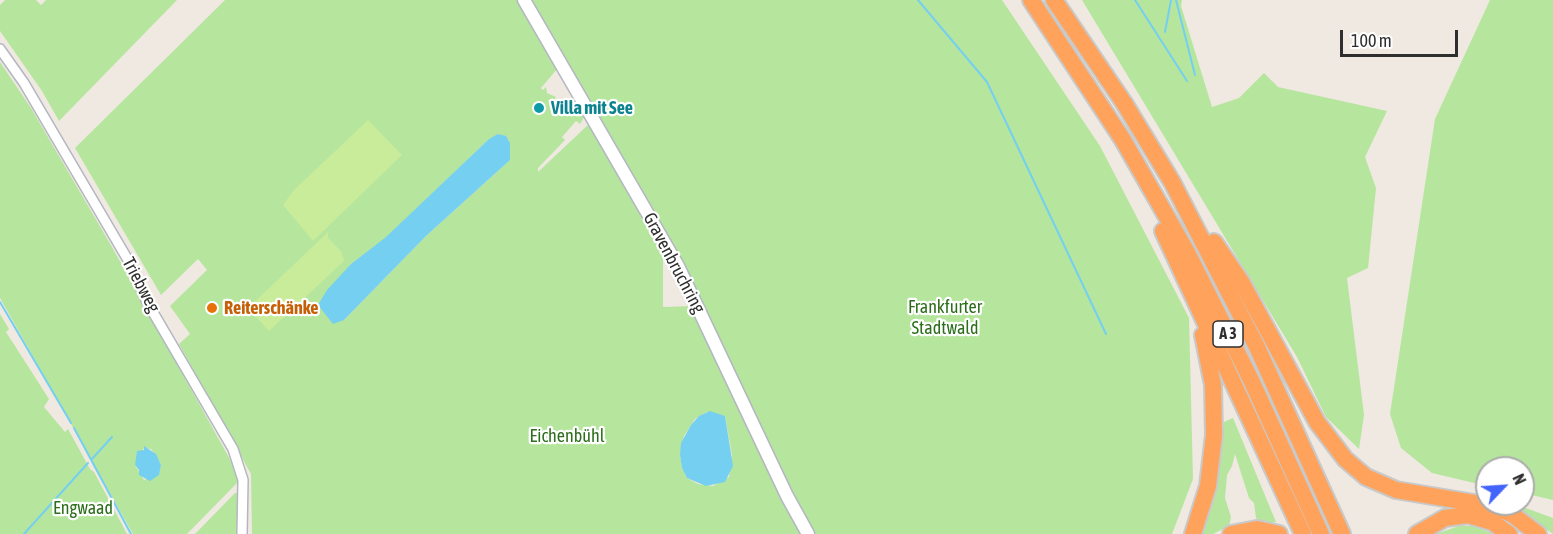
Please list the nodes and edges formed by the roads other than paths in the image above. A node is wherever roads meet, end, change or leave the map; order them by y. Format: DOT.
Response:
graph roads {
  1 [pos="524,0"];
  2 [pos="1031,0"];
  3 [pos="1054,0"];
  4 [pos="0,49"];
  5 [pos="1123,140"];
  6 [pos="1172,182"];
  7 [pos="1187,282"];
  8 [pos="242,534"];
  9 [pos="808,534"];
  10 [pos="1193,534"];
  11 [pos="1231,534"];
  12 [pos="1279,534"];
  13 [pos="1303,534"];
  14 [pos="1322,534"];
  15 [pos="1344,534"];
  16 [pos="1417,534"];
  17 [pos="1509,534"];
  18 [pos="1538,534"];
  1 -- 9 [label="street, Gravenbruchring"];
  2 -- 5 [label="highway, A 3"];
  3 -- 6 [label="highway, A 3"];
  4 -- 8 [label="street, Triebweg"];
  5 -- 7 [label="highway"];
  5 -- 14 [label="highway, A 3"];
  6 -- 15 [label="highway, A 3"];
  6 -- 18 [label="highway"];
  7 -- 10 [label="highway"];
  7 -- 13 [label="highway"];
  11 -- 12 [label="highway"];
  16 -- 17 [label="highway"];
}
